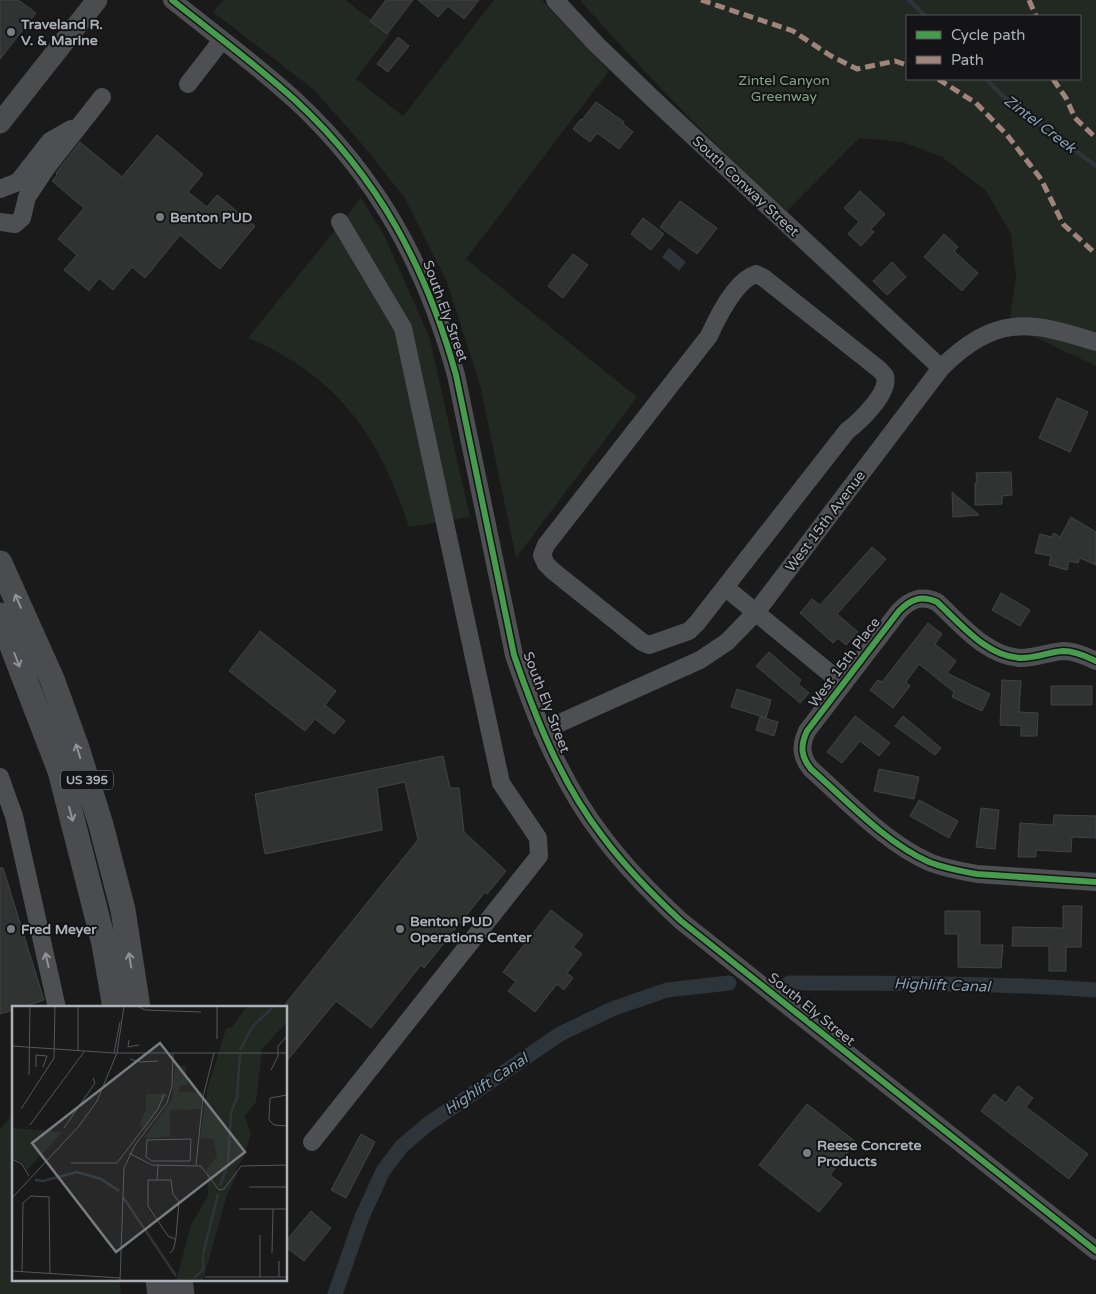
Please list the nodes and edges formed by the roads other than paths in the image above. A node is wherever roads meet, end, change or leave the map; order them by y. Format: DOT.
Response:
graph roads {
  1 [pos="97,0"];
  2 [pos="172,0"];
  3 [pos="555,0"];
  4 [pos="222,40"];
  5 [pos="188,84"];
  6 [pos="102,97"];
  7 [pos="0,123"];
  8 [pos="80,124"];
  9 [pos="0,189"];
  10 [pos="0,222"];
  11 [pos="340,222"];
  12 [pos="1096,342"];
  13 [pos="941,368"];
  14 [pos="0,563"];
  15 [pos="726,588"];
  16 [pos="757,611"];
  17 [pos="0,615"];
  18 [pos="1096,661"];
  19 [pos="843,684"];
  20 [pos="542,731"];
  21 [pos="0,777"];
  22 [pos="1096,882"];
  23 [pos="57,1006"];
  24 [pos="115,1006"];
  25 [pos="138,1006"];
  26 [pos="312,1142"];
  27 [pos="1096,1251"];
  1 -- 7 [label="main road"];
  2 -- 4 [label="street, South Ely Street"];
  3 -- 13 [label="street, South Conway Street"];
  4 -- 5 [label="street"];
  4 -- 20 [label="street, South Ely Street"];
  6 -- 8 [label="street"];
  8 -- 9 [label="street"];
  8 -- 10 [label="street"];
  11 -- 26 [label="street"];
  12 -- 13 [label="street, West 15th Avenue"];
  13 -- 16 [label="street, West 15th Avenue"];
  25 -- 14 [label="highway, US 395, one-way"];
  15 -- 15 [label="street"];
  15 -- 16 [label="street"];
  16 -- 19 [label="street"];
  16 -- 20 [label="street, West 15th Avenue"];
  17 -- 24 [label="highway, US 395, one-way"];
  18 -- 19 [label="street, West 15th Place"];
  19 -- 22 [label="street, West 15th Place"];
  20 -- 27 [label="street, South Ely Street"];
  23 -- 21 [label="street, one-way"];
}
